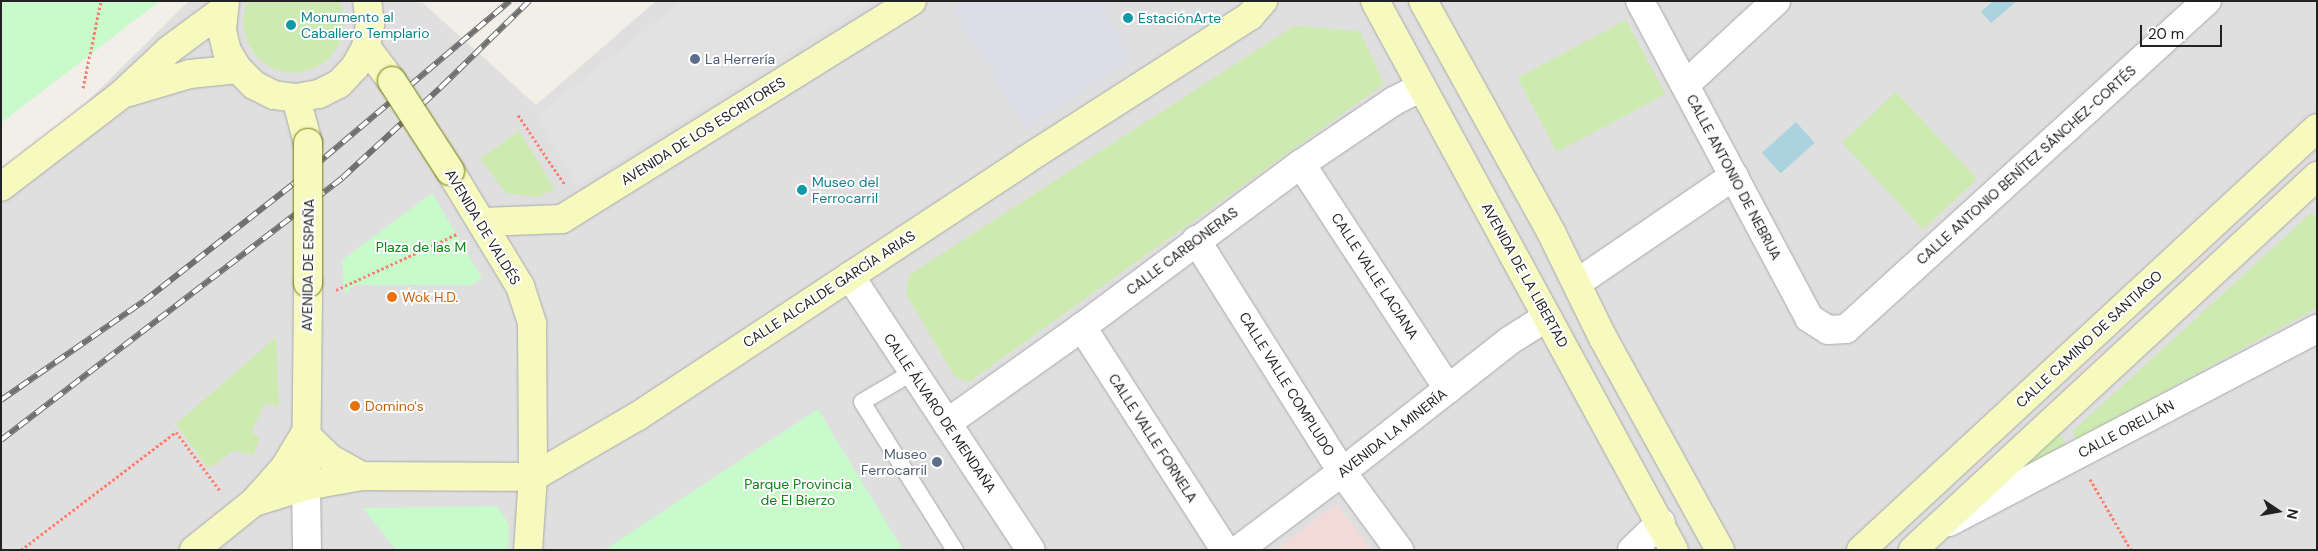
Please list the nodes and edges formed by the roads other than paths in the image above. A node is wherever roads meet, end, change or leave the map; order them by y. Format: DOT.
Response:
graph roads {
  1 [pos="367,1"];
  2 [pos="912,1"];
  3 [pos="1263,1"];
  4 [pos="1375,1"];
  5 [pos="1423,1"];
  6 [pos="1640,1"];
  7 [pos="1776,1"];
  8 [pos="2206,1"];
  9 [pos="224,5"];
  10 [pos="366,47"];
  11 [pos="238,69"];
  12 [pos="1685,85"];
  13 [pos="1422,87"];
  14 [pos="122,94"];
  15 [pos="296,98"];
  16 [pos="2317,128"];
  17 [pos="1301,164"];
  18 [pos="1734,176"];
  19 [pos="2317,176"];
  20 [pos="1,187"];
  21 [pos="483,222"];
  22 [pos="1196,240"];
  23 [pos="850,276"];
  24 [pos="1577,283"];
  25 [pos="1547,317"];
  26 [pos="1082,327"];
  27 [pos="1846,329"];
  28 [pos="2317,329"];
  29 [pos="913,372"];
  30 [pos="1448,388"];
  31 [pos="947,423"];
  32 [pos="305,434"];
  33 [pos="1342,472"];
  34 [pos="362,476"];
  35 [pos="533,477"];
  36 [pos="306,486"];
  37 [pos="245,509"];
  38 [pos="1661,522"];
  39 [pos="1935,530"];
  40 [pos="1029,549"];
  41 [pos="194,550"];
  42 [pos="307,550"];
  43 [pos="528,550"];
  44 [pos="954,550"];
  45 [pos="1225,550"];
  46 [pos="1238,550"];
  47 [pos="1399,550"];
  48 [pos="1632,550"];
  49 [pos="1674,550"];
  50 [pos="1720,550"];
  51 [pos="1861,550"];
  52 [pos="1913,550"];
  1 -- 10 [label="main road"];
  2 -- 21 [label="main road, AVENIDA DE LOS ESCRITORES"];
  3 -- 23 [label="main road, CALLE ALCALDE GARCÍA ARIAS"];
  4 -- 13 [label="main road, AVENIDA DE LA LIBERTAD"];
  5 -- 24 [label="main road"];
  6 -- 12 [label="street, CALLE ANTONIO DE NEBRIJA"];
  7 -- 12 [label="street"];
  8 -- 27 [label="street, CALLE ANTONIO BENÍTEZ SÁNCHEZ-CORTÉS"];
  9 -- 11 [label="main road"];
  9 -- 14 [label="main road"];
  10 -- 15 [label="main road"];
  10 -- 21 [label="main road, AVENIDA DE VALDÉS, bridge"];
  11 -- 14 [label="main road"];
  11 -- 15 [label="main road"];
  12 -- 18 [label="street, CALLE ANTONIO DE NEBRIJA"];
  13 -- 17 [label="street, CALLE CARBONERAS"];
  13 -- 25 [label="main road, AVENIDA DE LA LIBERTAD"];
  14 -- 20 [label="main road"];
  15 -- 32 [label="main road, AVENIDA DE ESPAÑA, bridge"];
  16 -- 51 [label="main road, CALLE CAMINO DE SANTIAGO"];
  17 -- 22 [label="street, CALLE CARBONERAS"];
  17 -- 30 [label="street, CALLE VALLE LACIANA"];
  18 -- 24 [label="street"];
  18 -- 27 [label="street, CALLE ANTONIO DE NEBRIJA"];
  19 -- 39 [label="main road"];
  21 -- 35 [label="main road, AVENIDA DE VALDÉS"];
  22 -- 26 [label="street, CALLE CARBONERAS"];
  22 -- 33 [label="street, CALLE VALLE COMPLUDO"];
  23 -- 29 [label="street, CALLE ÁLVARO DE MENDAÑA"];
  23 -- 35 [label="main road, CALLE ALCALDE GARCÍA ARIAS"];
  24 -- 50 [label="main road"];
  25 -- 30 [label="street, AVENIDA LA MINERÍA"];
  25 -- 38 [label="main road, AVENIDA DE LA LIBERTAD"];
  26 -- 31 [label="street, CALLE CARBONERAS"];
  26 -- 45 [label="street, CALLE VALLE FORNELA"];
  28 -- 39 [label="street, CALLE ORELLÁN"];
  29 -- 31 [label="street, CALLE ÁLVARO DE MENDAÑA"];
  29 -- 44 [label="lane"];
  30 -- 33 [label="street, AVENIDA LA MINERÍA"];
  31 -- 40 [label="street, CALLE ÁLVARO DE MENDAÑA"];
  32 -- 34 [label="main road"];
  32 -- 36 [label="main road, AVENIDA DE ESPAÑA"];
  32 -- 37 [label="main road, AVENIDA DE ESPAÑA"];
  33 -- 46 [label="street, AVENIDA LA MINERÍA"];
  33 -- 47 [label="street, CALLE VALLE COMPLUDO"];
  34 -- 35 [label="main road"];
  34 -- 36 [label="main road"];
  35 -- 43 [label="main road, AVENIDA DE VALDÉS"];
  36 -- 37 [label="main road"];
  36 -- 42 [label="street, AVENIDA DE ESPAÑA"];
  37 -- 41 [label="main road"];
  38 -- 48 [label="street"];
  38 -- 49 [label="main road, AVENIDA DE LA LIBERTAD"];
  39 -- 52 [label="main road"];
}
